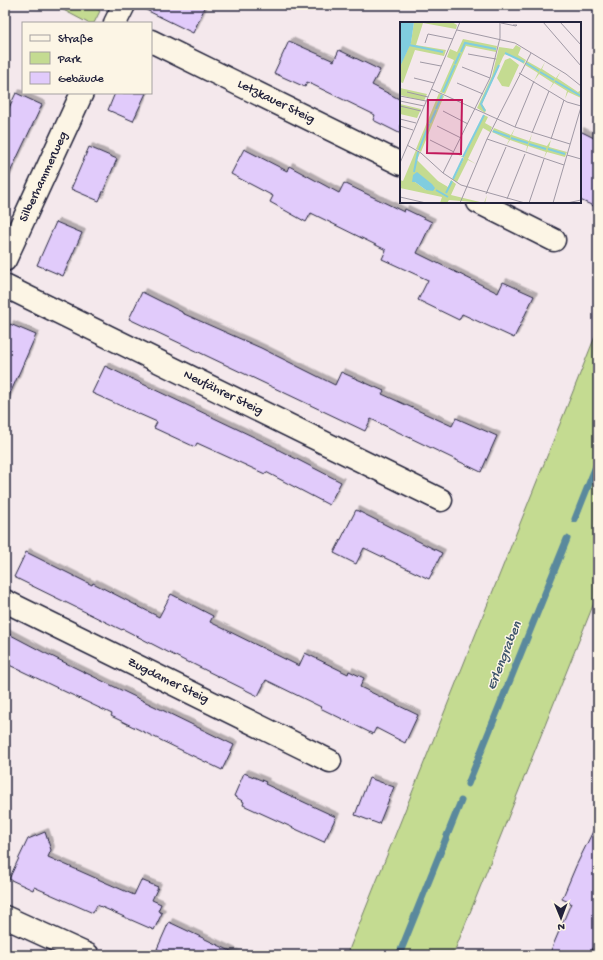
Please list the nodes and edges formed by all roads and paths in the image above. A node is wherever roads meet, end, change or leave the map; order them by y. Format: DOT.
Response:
graph roads {
  1 [pos="124,5"];
  2 [pos="115,22"];
  3 [pos="152,41"];
  4 [pos="82,94"];
  5 [pos="400,164"];
  6 [pos="480,203"];
  7 [pos="554,240"];
  8 [pos="5,260"];
  9 [pos="5,286"];
  10 [pos="441,500"];
  11 [pos="5,601"];
  12 [pos="330,761"];
  13 [pos="5,917"];
  14 [pos="88,955"];
  1 -- 2 [label="street"];
  3 -- 5 [label="street, Letzkauer Steig"];
  4 -- 8 [label="street, Silberhammerweg"];
  6 -- 7 [label="street"];
  9 -- 10 [label="street, Neufährer Steig"];
  11 -- 12 [label="street, Zugdamer Steig"];
  13 -- 14 [label="street"];
}
